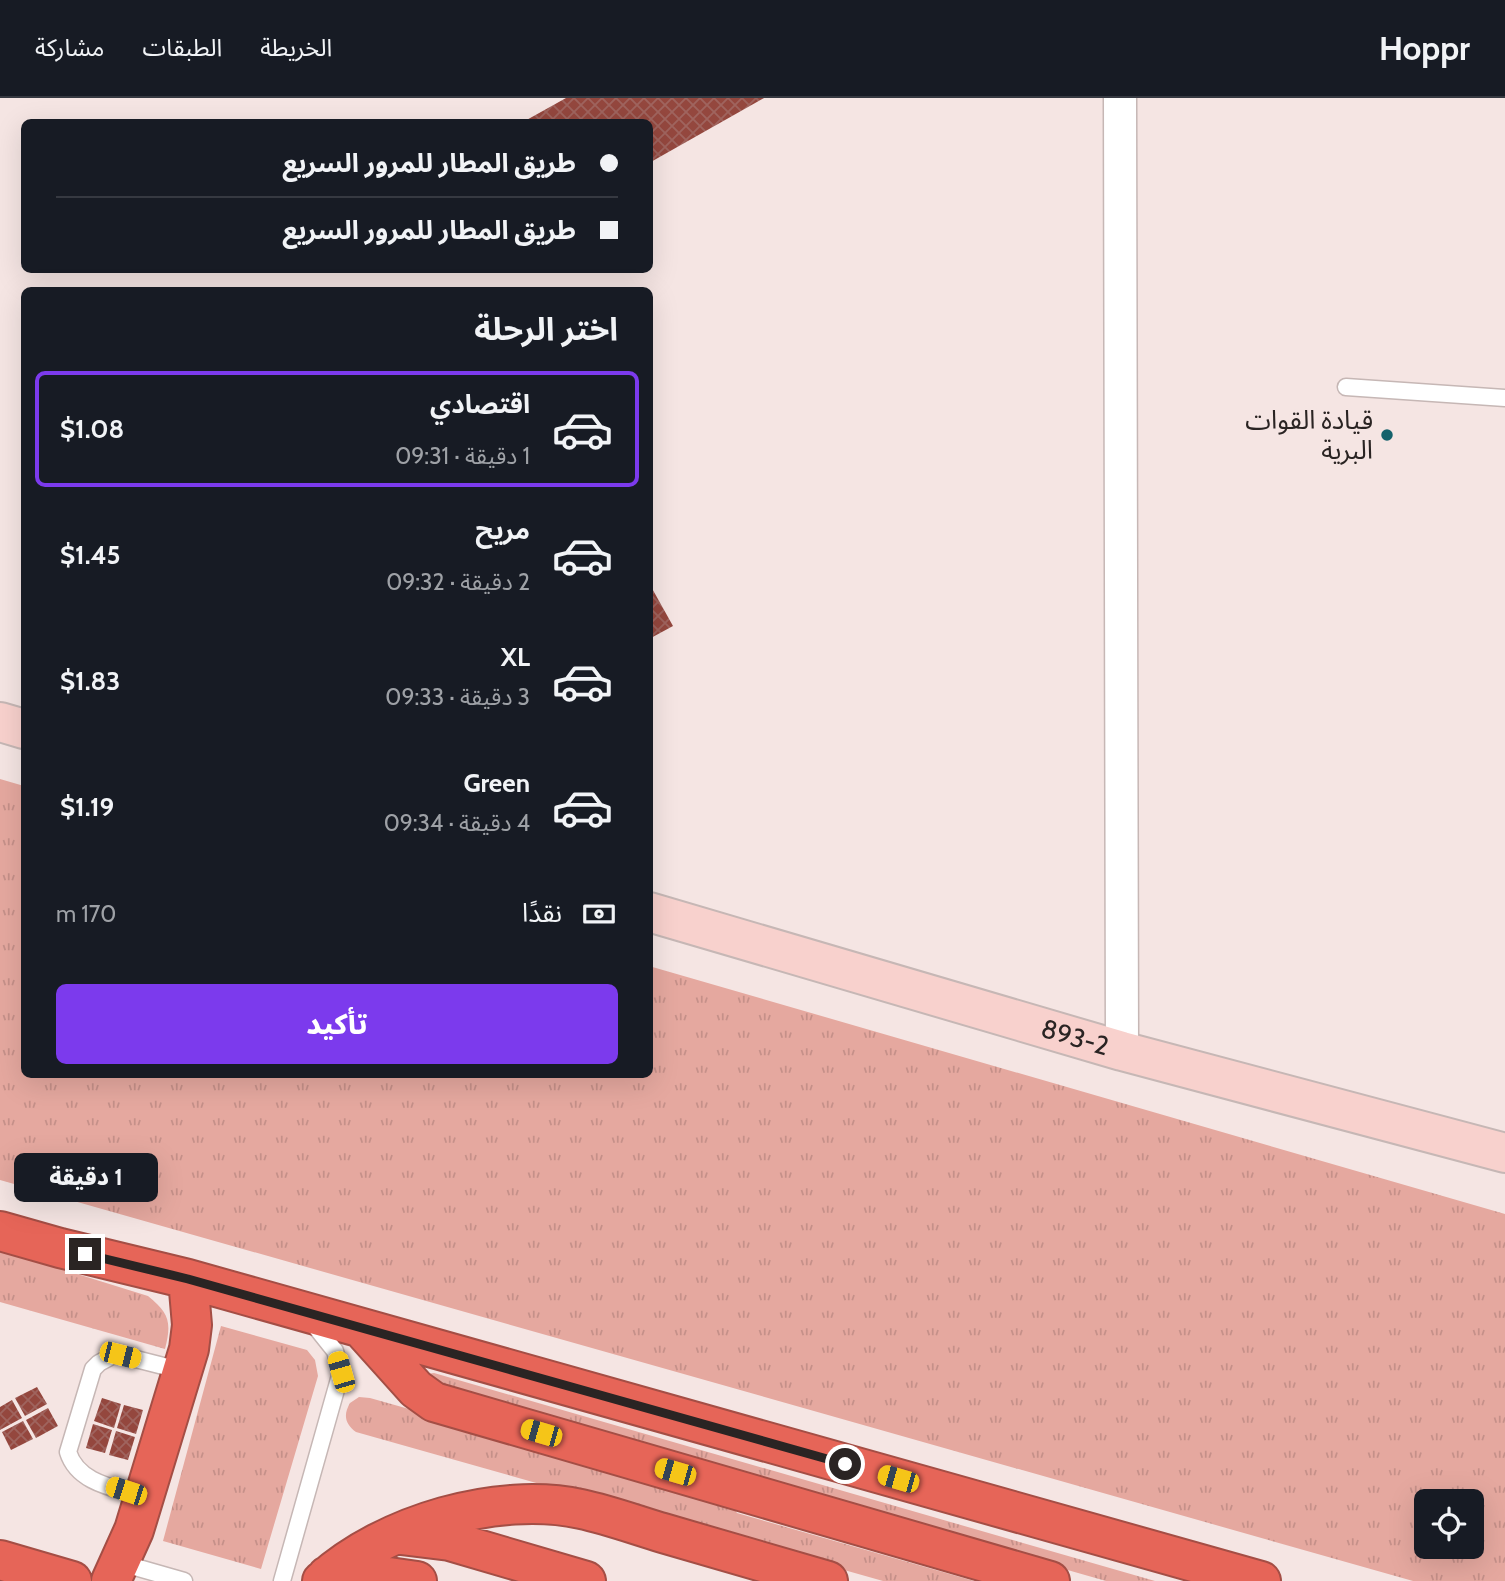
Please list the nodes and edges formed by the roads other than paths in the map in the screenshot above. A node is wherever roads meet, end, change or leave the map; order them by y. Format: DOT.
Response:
graph roads {
  1 [pos="1120,98"];
  2 [pos="1346,387"];
  3 [pos="1505,398"];
  4 [pos="0,722"];
  5 [pos="21,728"];
  6 [pos="653,913"];
  7 [pos="1122,1051"];
  8 [pos="1505,1153"];
  9 [pos="0,1202"];
  10 [pos="0,1231"];
  11 [pos="60,1248"];
  12 [pos="188,1279"];
  13 [pos="303,1312"];
  14 [pos="363,1330"];
  15 [pos="183,1371"];
  16 [pos="144,1497"];
  17 [pos="396,1534"];
  18 [pos="0,1560"];
  19 [pos="116,1572"];
  20 [pos="324,1578"];
  21 [pos="72,1581"];
  22 [pos="184,1581"];
  23 [pos="282,1581"];
  24 [pos="417,1581"];
  25 [pos="586,1581"];
  26 [pos="828,1581"];
  27 [pos="1050,1581"];
  28 [pos="1261,1581"];
  1 -- 7 [label="street"];
  2 -- 3 [label="lane"];
  4 -- 5 [label="street"];
  6 -- 7 [label="street, 893-2"];
  7 -- 8 [label="street, 893-2"];
  9 -- 11 [label="highway"];
  10 -- 11 [label="highway"];
  11 -- 12 [label="highway"];
  12 -- 13 [label="highway"];
  12 -- 15 [label="highway"];
  13 -- 14 [label="highway"];
  13 -- 23 [label="lane"];
  14 -- 27 [label="highway"];
  14 -- 28 [label="highway"];
  15 -- 16 [label="highway"];
  15 -- 16 [label="lane"];
  16 -- 19 [label="highway"];
  17 -- 20 [label="highway"];
  17 -- 25 [label="highway"];
  17 -- 26 [label="highway"];
  18 -- 21 [label="highway"];
  19 -- 22 [label="lane"];
  20 -- 24 [label="highway"];
}
